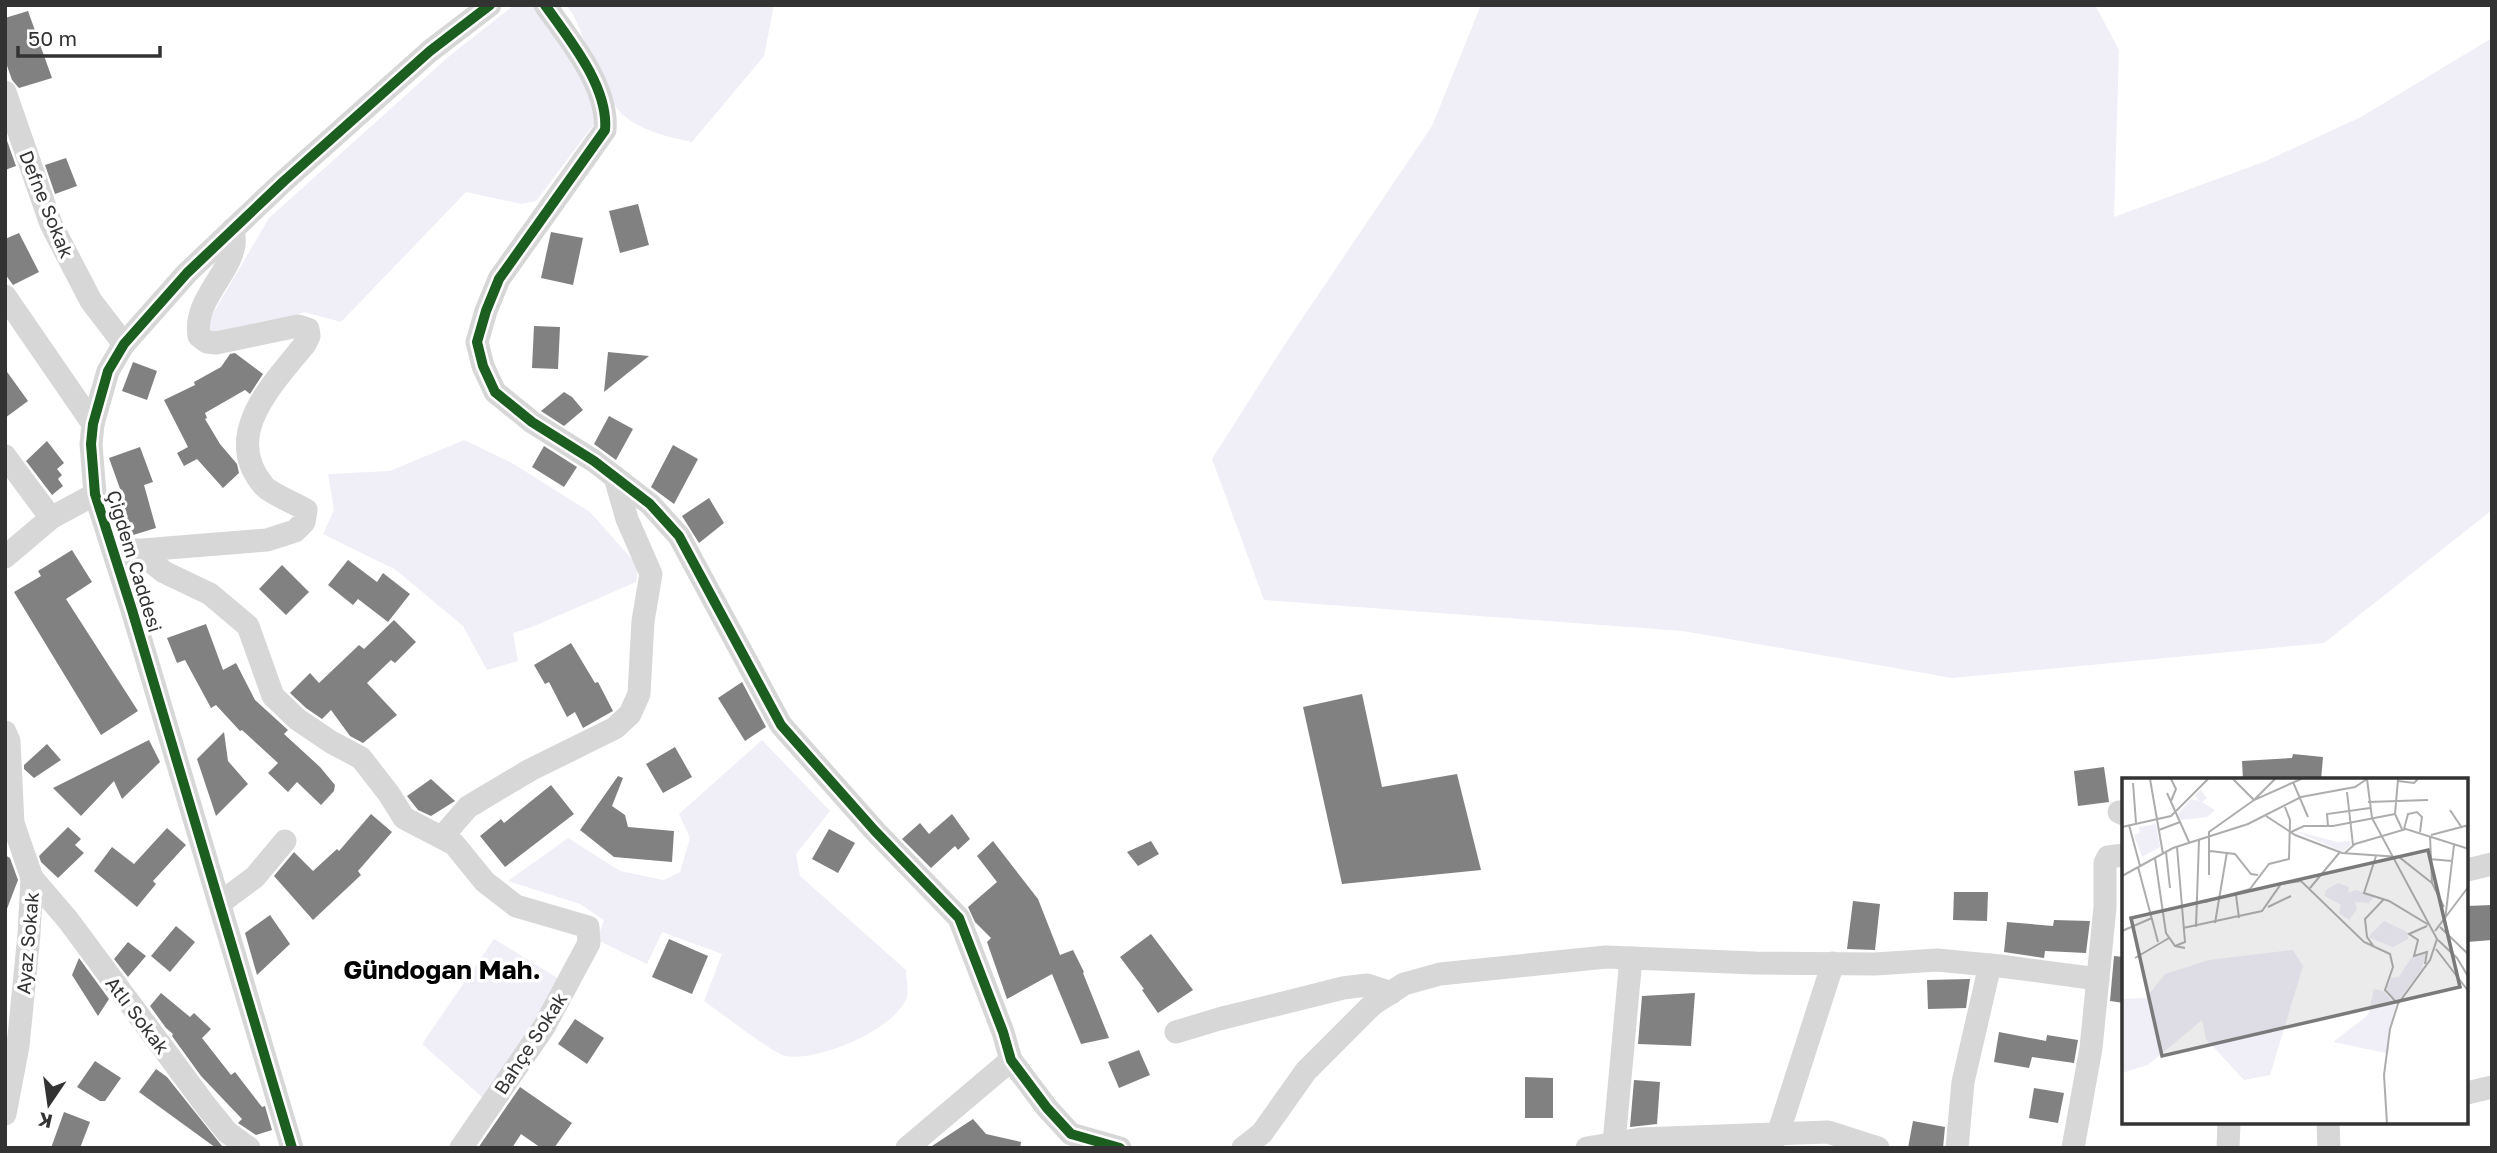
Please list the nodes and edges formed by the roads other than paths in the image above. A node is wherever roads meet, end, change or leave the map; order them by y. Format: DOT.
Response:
graph roads {
  1 [pos="490,5"];
  2 [pos="545,5"];
  3 [pos="5,92"];
  4 [pos="233,229"];
  5 [pos="5,296"];
  6 [pos="124,344"];
  7 [pos="93,424"];
  8 [pos="5,456"];
  9 [pos="615,477"];
  10 [pos="94,494"];
  11 [pos="51,519"];
  12 [pos="137,550"];
  13 [pos="113,552"];
  14 [pos="5,557"];
  15 [pos="5,732"];
  16 [pos="442,837"];
  17 [pos="285,841"];
  18 [pos="2122,855"];
  19 [pos="2492,864"];
  20 [pos="2469,870"];
  21 [pos="32,878"];
  22 [pos="220,903"];
  23 [pos="1631,958"];
  24 [pos="1833,963"];
  25 [pos="1990,965"];
  26 [pos="2098,979"];
  27 [pos="1391,993"];
  28 [pos="1176,1032"];
  29 [pos="1011,1060"];
  30 [pos="9,1077"];
  31 [pos="2492,1087"];
  32 [pos="2469,1093"];
  33 [pos="5,1114"];
  34 [pos="2229,1125"];
  35 [pos="2328,1125"];
  36 [pos="1773,1141"];
  37 [pos="1614,1143"];
  38 [pos="249,1148"];
  39 [pos="292,1148"];
  40 [pos="461,1148"];
  41 [pos="907,1148"];
  42 [pos="1120,1148"];
  43 [pos="1243,1148"];
  44 [pos="1588,1148"];
  45 [pos="1878,1148"];
  46 [pos="1957,1148"];
  47 [pos="2073,1148"];
  48 [pos="2228,1148"];
  49 [pos="2329,1148"];
  1 -- 4 [label="street, Çiğdem Caddesi"];
  2 -- 9 [label="street"];
  3 -- 6 [label="street, Defne Sokak"];
  4 -- 6 [label="street, Çiğdem Caddesi"];
  4 -- 12 [label="street"];
  5 -- 7 [label="street"];
  6 -- 7 [label="street, Çiğdem Caddesi"];
  7 -- 10 [label="street, Çiğdem Caddesi"];
  8 -- 11 [label="street"];
  9 -- 16 [label="street"];
  9 -- 29 [label="street"];
  10 -- 11 [label="street"];
  10 -- 13 [label="street, Çiğdem Caddesi"];
  11 -- 14 [label="street"];
  12 -- 13 [label="street"];
  12 -- 16 [label="street"];
  13 -- 22 [label="street, Çiğdem Caddesi"];
  15 -- 21 [label="street, Ayaz Sokak"];
  16 -- 40 [label="street, Bahçe Sokak"];
  17 -- 22 [label="street"];
  18 -- 26 [label="street"];
  19 -- 20 [label="street"];
  21 -- 30 [label="street, Ayaz Sokak"];
  21 -- 38 [label="street, Atlı Sokak"];
  22 -- 39 [label="street, Çiğdem Caddesi"];
  23 -- 24 [label="street"];
  23 -- 27 [label="street"];
  23 -- 37 [label="street"];
  24 -- 25 [label="street"];
  24 -- 36 [label="street"];
  25 -- 26 [label="street"];
  25 -- 46 [label="street"];
  26 -- 47 [label="street"];
  27 -- 28 [label="street"];
  27 -- 43 [label="street"];
  29 -- 41 [label="street"];
  29 -- 42 [label="street"];
  30 -- 33 [label="street, Ayaz Sokak"];
  31 -- 32 [label="street"];
  34 -- 48 [label="street"];
  35 -- 49 [label="street"];
  36 -- 37 [label="street"];
  36 -- 45 [label="street"];
  37 -- 44 [label="street"];
}
